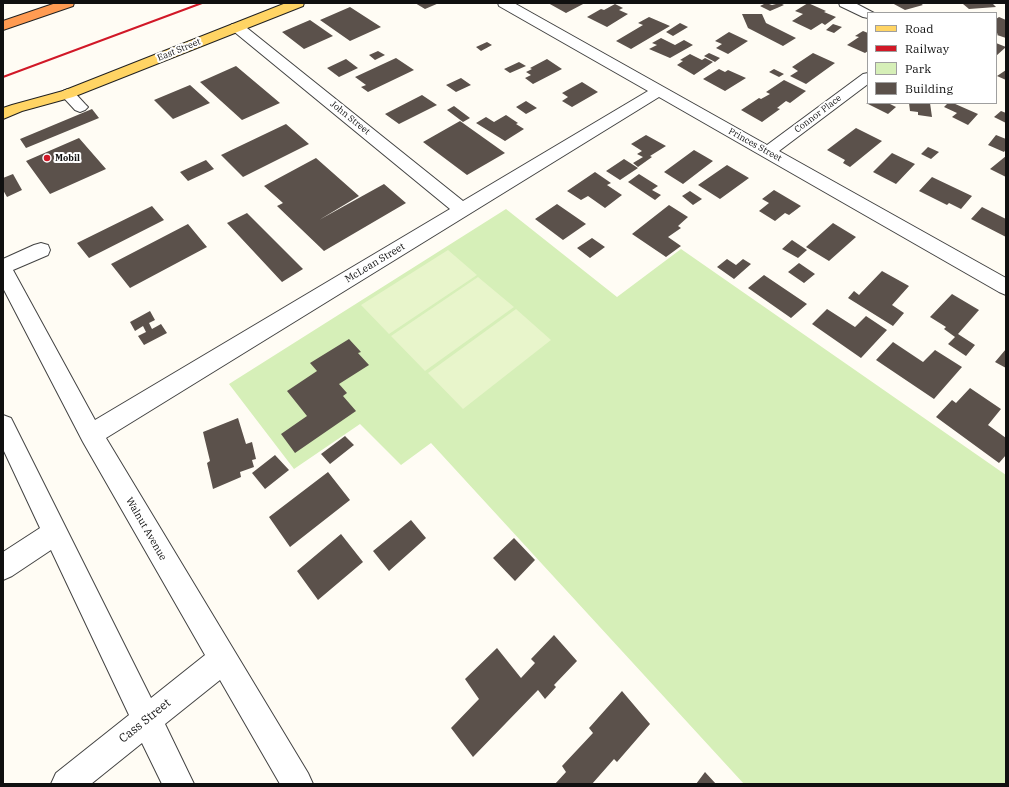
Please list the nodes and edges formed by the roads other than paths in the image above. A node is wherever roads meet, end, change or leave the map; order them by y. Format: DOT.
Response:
graph roads {
  1 [pos="36,3"];
  2 [pos="68,3"];
  3 [pos="298,3"];
  4 [pos="504,3"];
  5 [pos="845,3"];
  6 [pos="3,14"];
  7 [pos="867,14"];
  8 [pos="3,26"];
  9 [pos="237,27"];
  10 [pos="867,78"];
  11 [pos="658,91"];
  12 [pos="64,96"];
  13 [pos="80,107"];
  14 [pos="3,114"];
  15 [pos="3,125"];
  16 [pos="768,152"];
  17 [pos="463,210"];
  18 [pos="40,250"];
  19 [pos="3,268"];
  20 [pos="1006,287"];
  21 [pos="3,425"];
  22 [pos="91,435"];
  23 [pos="55,533"];
  24 [pos="3,567"];
  25 [pos="223,659"];
  26 [pos="146,720"];
  27 [pos="67,784"];
  28 [pos="178,784"];
  29 [pos="297,784"];
  1 -- 6 [label="highway"];
  2 -- 8 [label="highway"];
  3 -- 9 [label="main road, East Street"];
  4 -- 11 [label="street, Princes Street"];
  5 -- 7 [label="street"];
  9 -- 12 [label="main road, East Street"];
  9 -- 17 [label="street, John Street"];
  10 -- 16 [label="street, Connor Place"];
  11 -- 16 [label="street, Princes Street"];
  11 -- 17 [label="street, McLean Street"];
  12 -- 13 [label="street"];
  12 -- 14 [label="main road, East Street"];
  12 -- 15 [label="main road, East Street"];
  16 -- 20 [label="street, Princes Street"];
  17 -- 22 [label="street, McLean Street"];
  18 -- 19 [label="street"];
  19 -- 22 [label="street, Walnut Avenue"];
  21 -- 23 [label="street"];
  22 -- 25 [label="street, Walnut Avenue"];
  23 -- 24 [label="street"];
  23 -- 26 [label="street"];
  25 -- 26 [label="street, Cass Street"];
  25 -- 29 [label="street, Walnut Avenue"];
  26 -- 27 [label="street, Cass Street"];
  26 -- 28 [label="street"];
}
